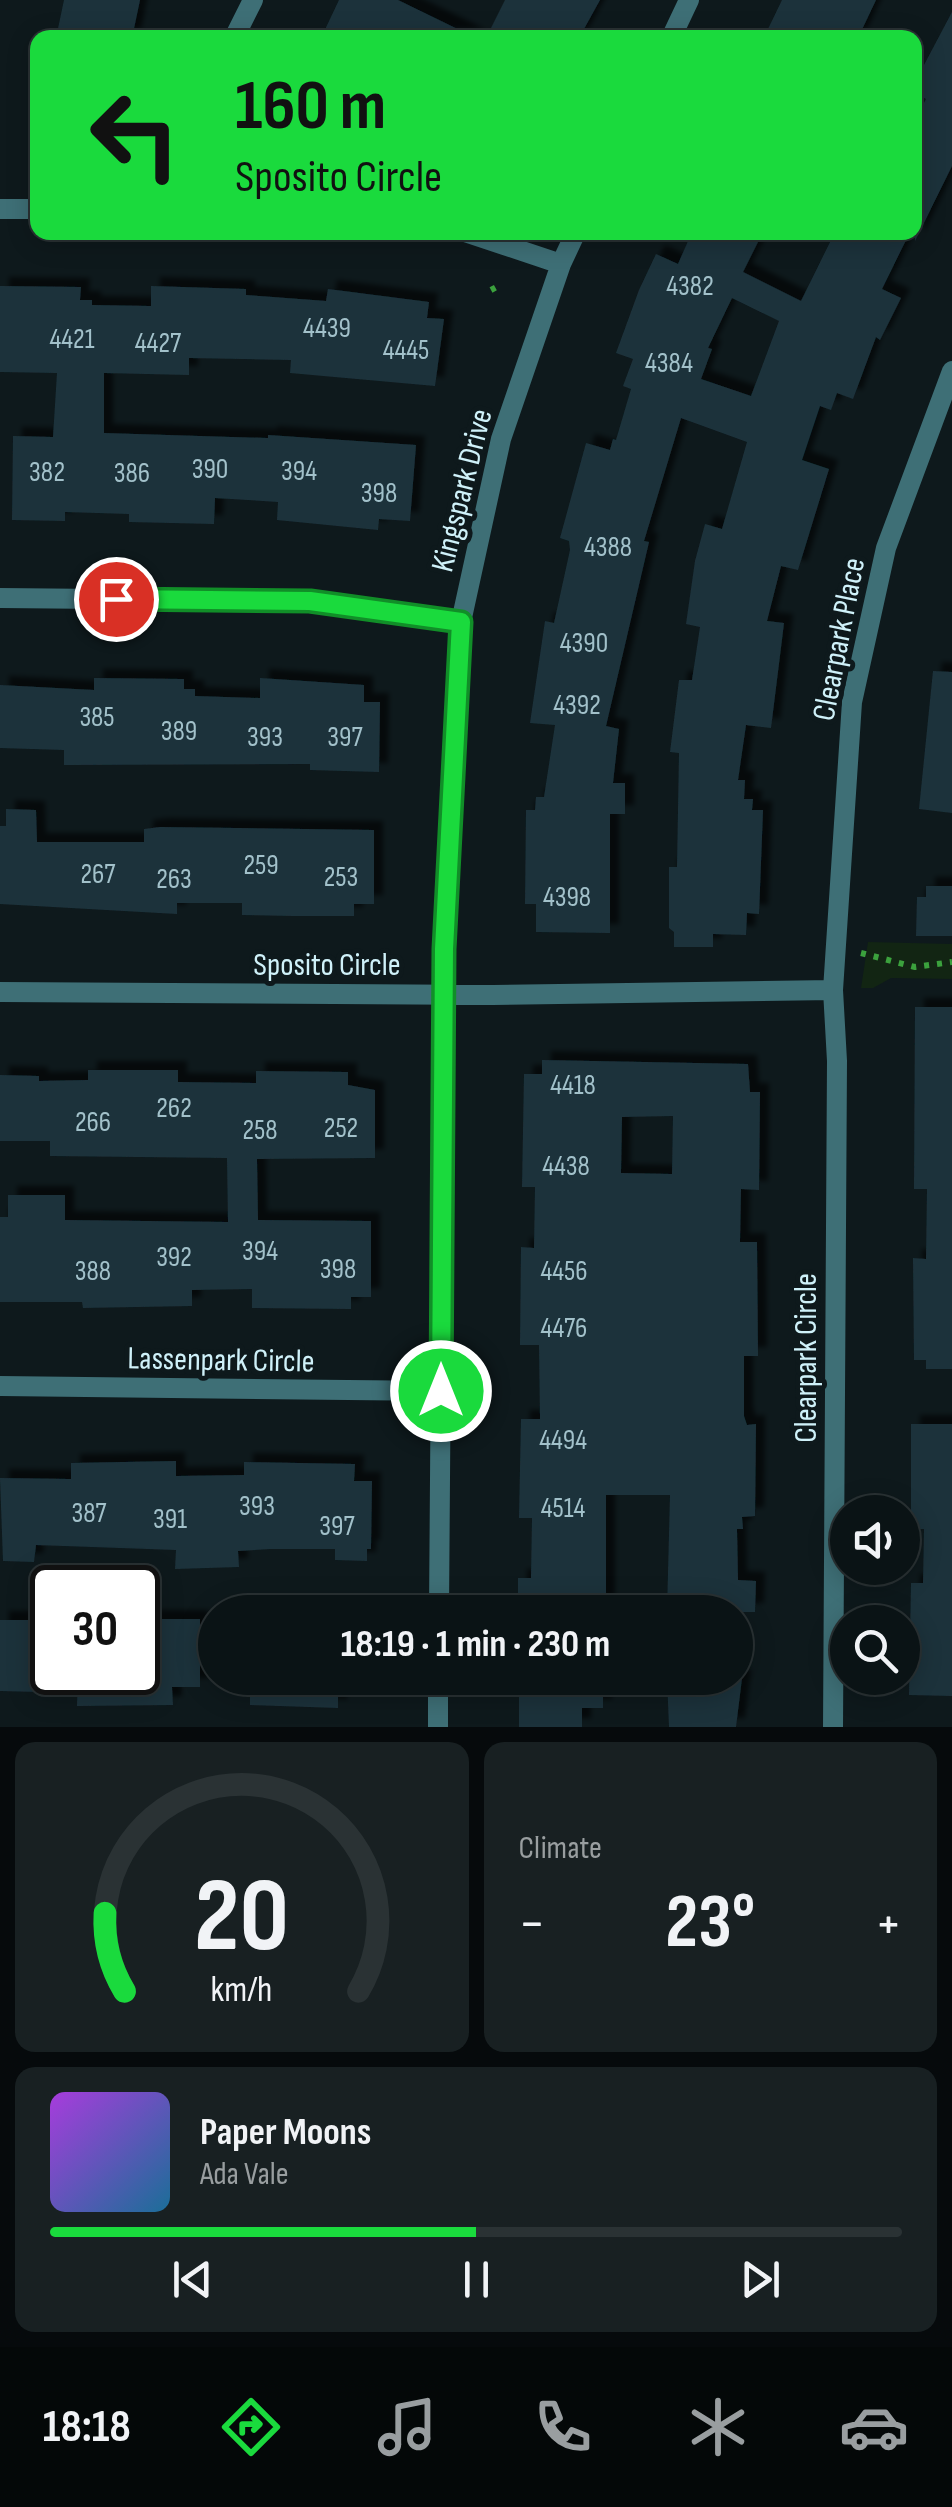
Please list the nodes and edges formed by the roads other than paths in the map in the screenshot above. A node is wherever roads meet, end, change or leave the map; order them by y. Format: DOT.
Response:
graph roads {
  1 [pos="253,0"];
  2 [pos="689,0"];
  3 [pos="238,30"];
  4 [pos="675,30"];
  5 [pos="30,208"];
  6 [pos="0,209"];
  7 [pos="489,240"];
  8 [pos="572,240"];
  9 [pos="561,264"];
  10 [pos="952,372"];
  11 [pos="0,598"];
  12 [pos="461,622"];
  13 [pos="834,990"];
  14 [pos="0,992"];
  15 [pos="444,995"];
  16 [pos="0,1386"];
  17 [pos="441,1391"];
  18 [pos="439,1595"];
  19 [pos="438,1695"];
  20 [pos="438,1727"];
  21 [pos="832,1727"];
  1 -- 3 [label="street"];
  2 -- 4 [label="street"];
  5 -- 6 [label="street"];
  7 -- 9 [label="street"];
  8 -- 9 [label="street, Kingspark Drive"];
  9 -- 12 [label="street, Kingspark Drive"];
  10 -- 13 [label="street, Clearpark Place"];
  11 -- 12 [label="street"];
  12 -- 15 [label="street, Kingspark Drive"];
  13 -- 15 [label="street, Sposito Circle"];
  13 -- 21 [label="street, Clearpark Circle"];
  14 -- 15 [label="street, Sposito Circle"];
  15 -- 17 [label="street, Kingspark Drive"];
  16 -- 17 [label="street, Lassenpark Circle"];
  17 -- 18 [label="street, Kingspark Drive"];
  19 -- 20 [label="street"];
}
